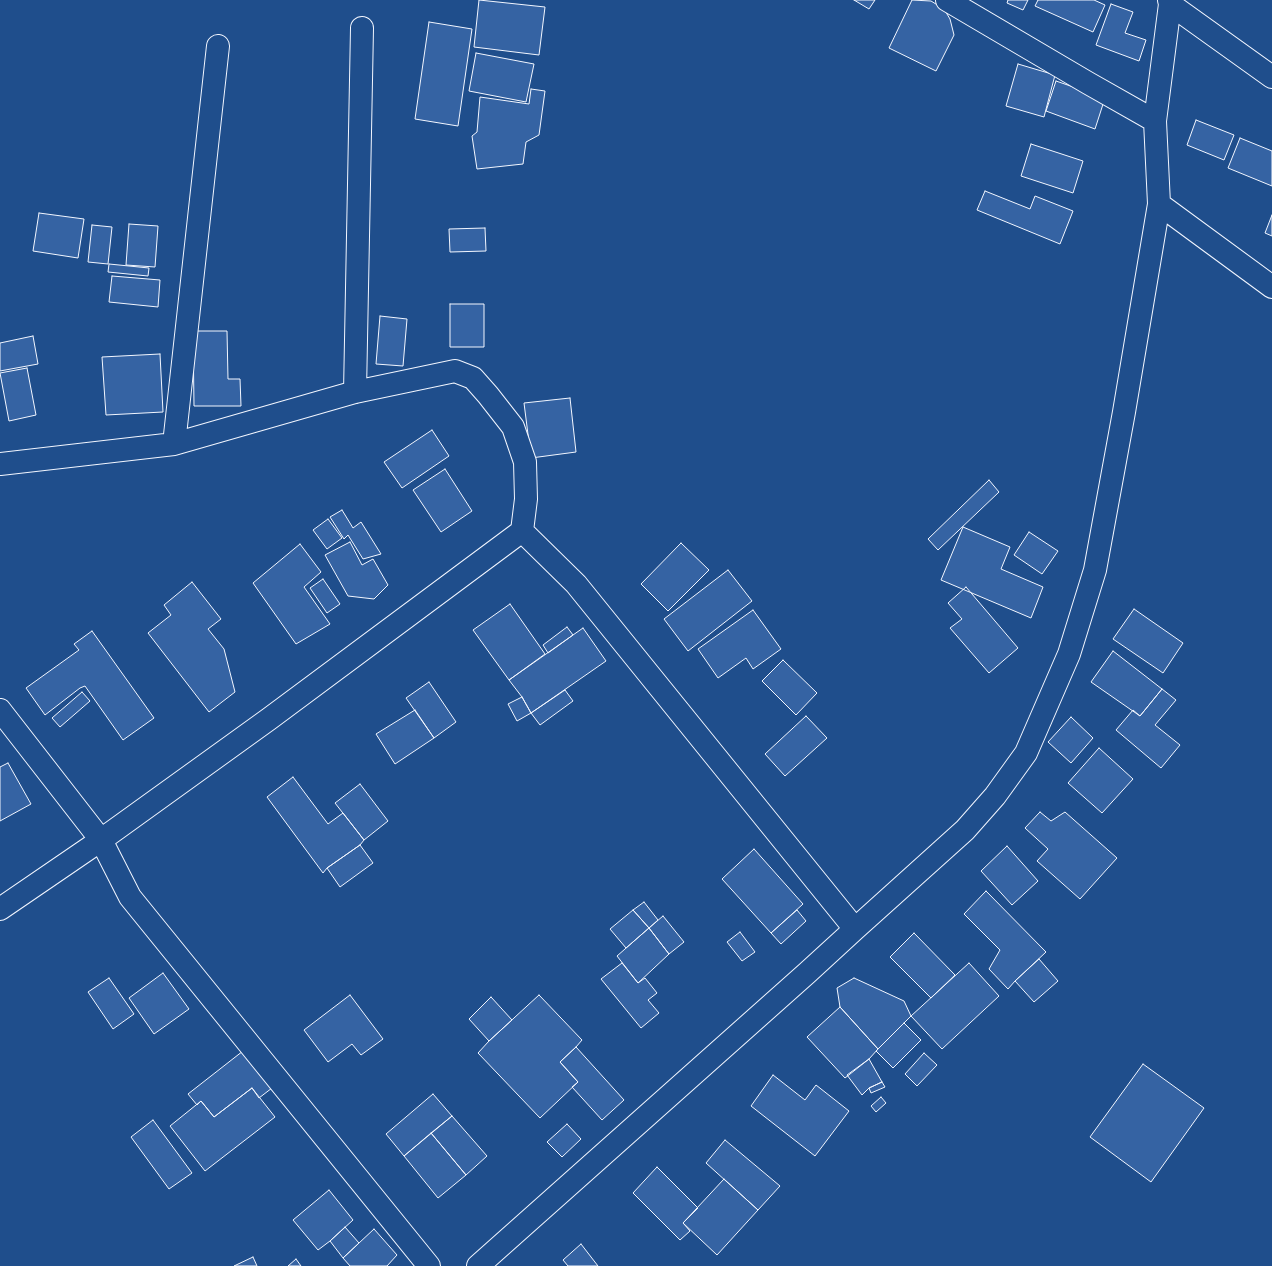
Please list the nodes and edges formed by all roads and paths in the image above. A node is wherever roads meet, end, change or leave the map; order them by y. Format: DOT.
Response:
graph roads {
  1 [pos="947,0"];
  2 [pos="1170,2"];
  3 [pos="362,28"];
  4 [pos="218,46"];
  5 [pos="1272,77"];
  6 [pos="1155,121"];
  7 [pos="1160,204"];
  8 [pos="1272,287"];
  9 [pos="355,392"];
  10 [pos="174,444"];
  11 [pos="0,464"];
  12 [pos="522,531"];
  13 [pos="0,710"];
  14 [pos="101,840"];
  15 [pos="0,909"];
  16 [pos="855,929"];
  17 [pos="481,1265"];
  18 [pos="429,1266"];
  1 -- 6 [label="street"];
  2 -- 5 [label="street"];
  2 -- 6 [label="street"];
  3 -- 9 [label="street"];
  4 -- 10 [label="street"];
  6 -- 7 [label="street"];
  7 -- 8 [label="street"];
  7 -- 16 [label="street"];
  9 -- 10 [label="street"];
  9 -- 12 [label="street"];
  10 -- 11 [label="street"];
  12 -- 14 [label="street"];
  12 -- 16 [label="street"];
  13 -- 14 [label="street"];
  14 -- 15 [label="street"];
  14 -- 18 [label="street"];
  16 -- 17 [label="street"];
}
